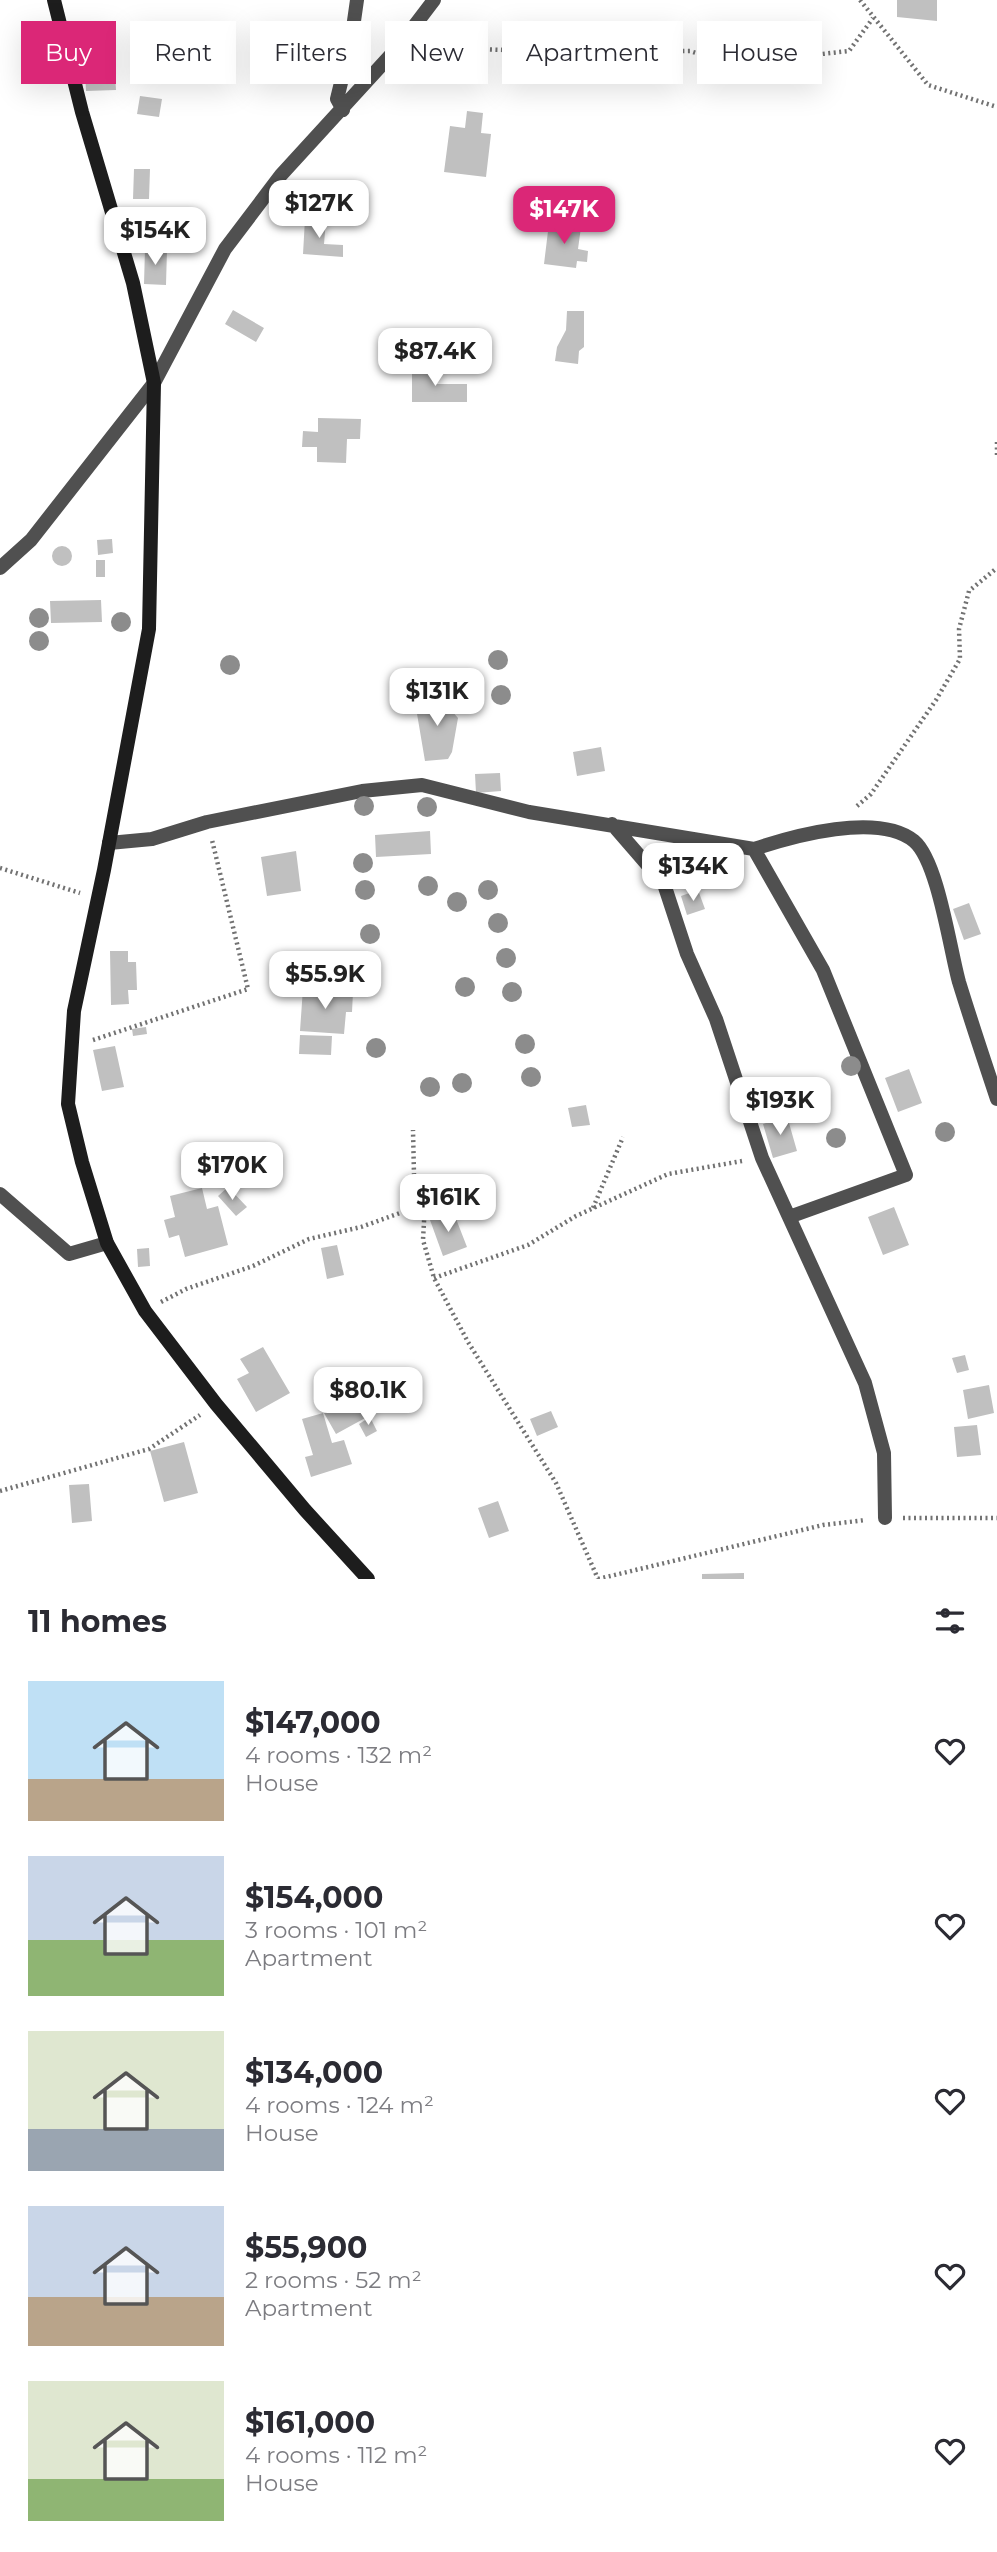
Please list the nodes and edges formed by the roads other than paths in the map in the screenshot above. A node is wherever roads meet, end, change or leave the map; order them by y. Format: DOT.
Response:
graph roads {
  1 [pos="54,0"];
  2 [pos="357,0"];
  3 [pos="434,0"];
  4 [pos="343,110"];
  5 [pos="154,383"];
  6 [pos="0,568"];
  7 [pos="612,824"];
  8 [pos="109,843"];
  9 [pos="754,849"];
  10 [pos="997,1099"];
  11 [pos="0,1194"];
  12 [pos="789,1217"];
  13 [pos="107,1243"];
  14 [pos="885,1518"];
  15 [pos="368,1579"];
  1 -- 5 [label="street"];
  2 -- 4 [label="street"];
  3 -- 4 [label="street"];
  4 -- 5 [label="street"];
  5 -- 6 [label="street"];
  5 -- 8 [label="street"];
  7 -- 8 [label="street"];
  7 -- 9 [label="street"];
  7 -- 12 [label="street"];
  8 -- 13 [label="street"];
  9 -- 10 [label="street"];
  9 -- 12 [label="street"];
  11 -- 13 [label="street"];
  12 -- 14 [label="street"];
  13 -- 15 [label="street"];
}
